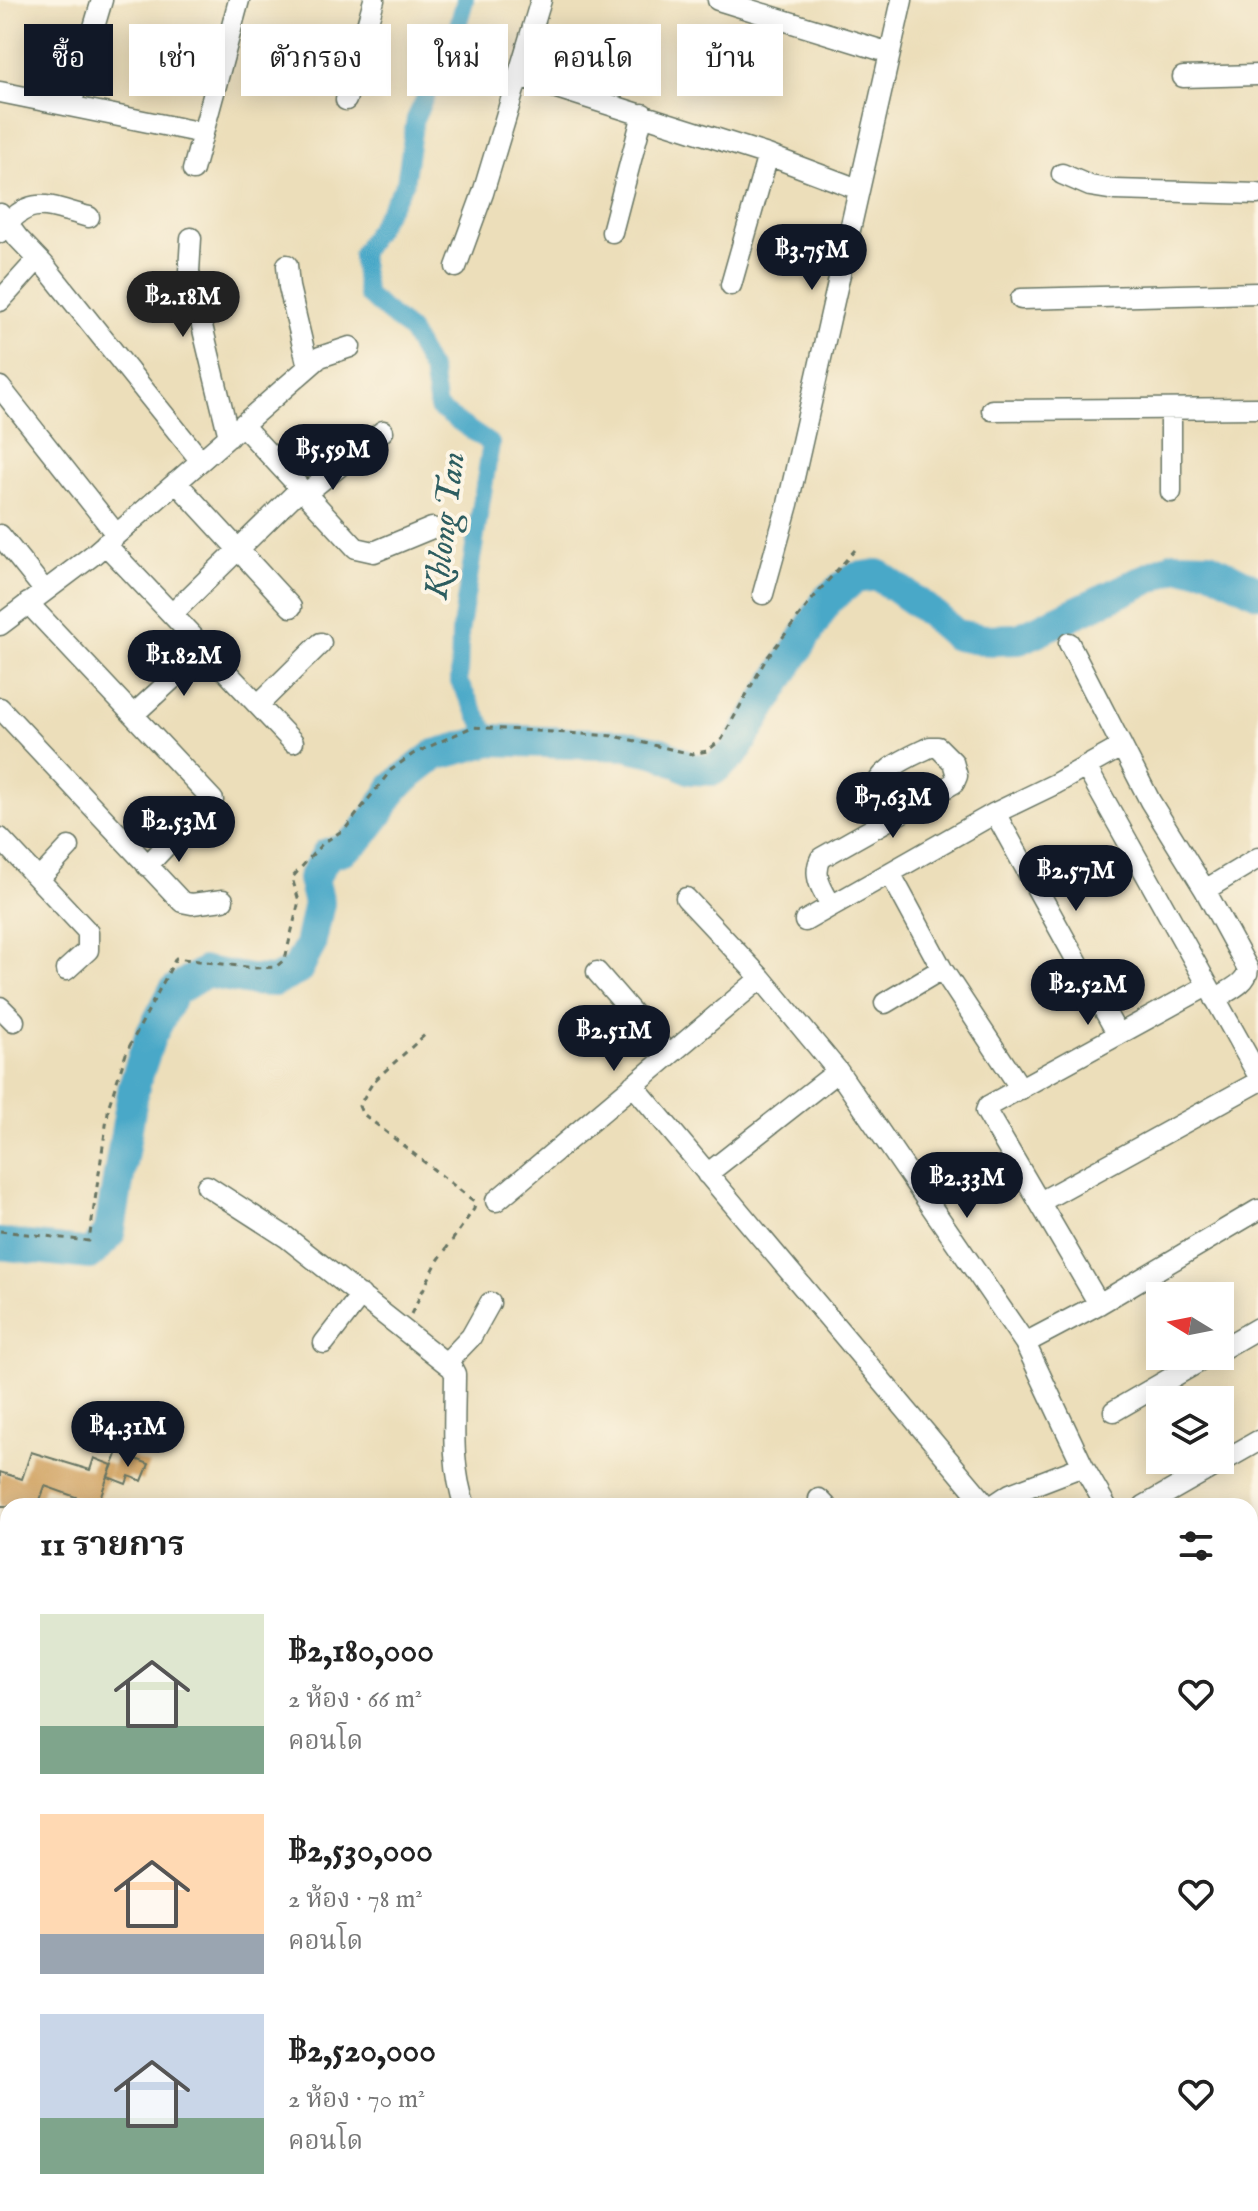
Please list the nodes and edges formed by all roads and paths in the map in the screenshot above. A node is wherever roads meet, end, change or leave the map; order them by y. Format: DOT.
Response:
graph roads {
  1 [pos="102,0"];
  2 [pos="239,0"];
  3 [pos="374,0"];
  4 [pos="541,0"];
  5 [pos="718,0"];
  6 [pos="902,0"];
  7 [pos="890,53"];
  8 [pos="1258,75"];
  9 [pos="519,76"];
  10 [pos="1183,77"];
  11 [pos="0,92"];
  12 [pos="346,100"];
  13 [pos="71,105"];
  14 [pos="643,114"];
  15 [pos="203,133"];
  16 [pos="768,155"];
  17 [pos="193,170"];
  18 [pos="1062,174"];
  19 [pos="858,189"];
  20 [pos="1258,194"];
  21 [pos="89,217"];
  22 [pos="5,228"];
  23 [pos="612,232"];
  24 [pos="191,238"];
  25 [pos="38,259"];
  26 [pos="287,265"];
  27 [pos="456,267"];
  28 [pos="731,285"];
  29 [pos="1258,293"];
  30 [pos="1021,299"];
  31 [pos="0,301"];
  32 [pos="350,347"];
  33 [pos="308,367"];
  34 [pos="0,387"];
  35 [pos="1258,408"];
  36 [pos="1171,409"];
  37 [pos="992,410"];
  38 [pos="236,431"];
  39 [pos="383,431"];
  40 [pos="201,461"];
  41 [pos="176,482"];
  42 [pos="303,492"];
  43 [pos="1171,492"];
  44 [pos="432,528"];
  45 [pos="0,535"];
  46 [pos="111,539"];
  47 [pos="239,550"];
  48 [pos="855,550"];
  49 [pos="763,594"];
  50 [pos="36,597"];
  51 [pos="291,607"];
  52 [pos="172,614"];
  53 [pos="0,625"];
  54 [pos="321,643"];
  55 [pos="1069,643"];
  56 [pos="205,649"];
  57 [pos="258,705"];
  58 [pos="0,708"];
  59 [pos="133,715"];
  60 [pos="293,742"];
  61 [pos="1121,747"];
  62 [pos="1086,767"];
  63 [pos="213,800"];
  64 [pos="995,813"];
  65 [pos="883,821"];
  66 [pos="179,832"];
  67 [pos="0,838"];
  68 [pos="69,847"];
  69 [pos="1258,858"];
  70 [pos="147,866"];
  71 [pos="890,873"];
  72 [pos="39,879"];
  73 [pos="1205,890"];
  74 [pos="686,898"];
  75 [pos="223,900"];
  76 [pos="831,905"];
  77 [pos="805,921"];
  78 [pos="942,969"];
  79 [pos="66,970"];
  80 [pos="597,972"];
  81 [pos="761,978"];
  82 [pos="1211,992"];
  83 [pos="885,1003"];
  84 [pos="427,1033"];
  85 [pos="1118,1035"];
  86 [pos="668,1054"];
  87 [pos="838,1071"];
  88 [pos="1258,1075"];
  89 [pos="1258,1082"];
  90 [pos="633,1085"];
  91 [pos="1021,1089"];
  92 [pos="707,1174"];
  93 [pos="207,1186"];
  94 [pos="496,1201"];
  95 [pos="1040,1202"];
  96 [pos="1258,1210"];
  97 [pos="0,1231"];
  98 [pos="361,1295"];
  99 [pos="490,1303"];
  100 [pos="1099,1304"];
  101 [pos="404,1328"];
  102 [pos="1258,1328"];
  103 [pos="1234,1342"];
  104 [pos="324,1343"];
  105 [pos="1025,1343"];
  106 [pos="447,1362"];
  107 [pos="1185,1370"];
  108 [pos="1114,1411"];
  109 [pos="1258,1441"];
  110 [pos="1083,1466"];
  111 [pos="462,1498"];
  112 [pos="983,1498"];
  113 [pos="1003,1498"];
  114 [pos="1101,1498"];
  115 [pos="1158,1498"];
  1 -- 13 [label="street"];
  2 -- 15 [label="street"];
  3 -- 12 [label="street"];
  4 -- 9 [label="street"];
  5 -- 7 [label="street"];
  6 -- 7 [label="street"];
  7 -- 19 [label="street"];
  8 -- 10 [label="street"];
  9 -- 14 [label="street"];
  9 -- 27 [label="street"];
  11 -- 13 [label="street"];
  13 -- 15 [label="street"];
  14 -- 16 [label="street"];
  14 -- 23 [label="street"];
  15 -- 17 [label="street"];
  16 -- 19 [label="street"];
  16 -- 28 [label="street"];
  18 -- 20 [label="street"];
  19 -- 49 [label="street"];
  21 -- 22 [label="street"];
  22 -- 25 [label="street"];
  24 -- 38 [label="street"];
  25 -- 31 [label="street"];
  25 -- 40 [label="street"];
  26 -- 33 [label="street"];
  29 -- 30 [label="street"];
  32 -- 33 [label="street"];
  33 -- 38 [label="street"];
  34 -- 46 [label="street"];
  35 -- 36 [label="street"];
  36 -- 37 [label="street"];
  36 -- 43 [label="street"];
  38 -- 40 [label="street"];
  38 -- 42 [label="street"];
  39 -- 42 [label="street"];
  40 -- 41 [label="street"];
  41 -- 46 [label="street"];
  41 -- 47 [label="street"];
  42 -- 44 [label="street"];
  42 -- 47 [label="street"];
  45 -- 50 [label="street"];
  46 -- 50 [label="street"];
  46 -- 52 [label="street"];
  47 -- 51 [label="street"];
  47 -- 52 [label="street"];
  48 -- 97 [label="path"];
  50 -- 53 [label="street"];
  50 -- 59 [label="street"];
  52 -- 56 [label="street"];
  54 -- 57 [label="street"];
  55 -- 61 [label="street"];
  56 -- 57 [label="street"];
  56 -- 59 [label="street"];
  57 -- 60 [label="street"];
  58 -- 70 [label="street"];
  59 -- 63 [label="street"];
  61 -- 62 [label="street"];
  61 -- 73 [label="street"];
  62 -- 64 [label="street"];
  62 -- 82 [label="street"];
  64 -- 71 [label="street"];
  64 -- 85 [label="street"];
  65 -- 76 [label="street"];
  66 -- 70 [label="street"];
  67 -- 72 [label="street"];
  68 -- 72 [label="street"];
  69 -- 73 [label="street"];
  70 -- 75 [label="street"];
  71 -- 76 [label="street"];
  71 -- 78 [label="street"];
  72 -- 79 [label="street"];
  73 -- 82 [label="street"];
  74 -- 81 [label="street"];
  76 -- 77 [label="street"];
  78 -- 83 [label="street"];
  78 -- 91 [label="street"];
  80 -- 86 [label="street"];
  81 -- 86 [label="street"];
  81 -- 87 [label="street"];
  82 -- 85 [label="street"];
  82 -- 88 [label="street"];
  84 -- 101 [label="path"];
  85 -- 91 [label="street"];
  86 -- 90 [label="street"];
  87 -- 92 [label="street"];
  87 -- 105 [label="street"];
  89 -- 95 [label="street"];
  90 -- 92 [label="street"];
  90 -- 94 [label="street"];
  91 -- 95 [label="street"];
  92 -- 112 [label="street"];
  93 -- 98 [label="street"];
  95 -- 100 [label="street"];
  96 -- 100 [label="street"];
  98 -- 101 [label="street"];
  98 -- 104 [label="street"];
  99 -- 106 [label="street"];
  100 -- 105 [label="street"];
  101 -- 106 [label="street"];
  102 -- 103 [label="street"];
  105 -- 110 [label="street"];
  106 -- 111 [label="street"];
  107 -- 108 [label="street"];
  109 -- 115 [label="street"];
  110 -- 113 [label="street"];
  110 -- 114 [label="street"];
}
